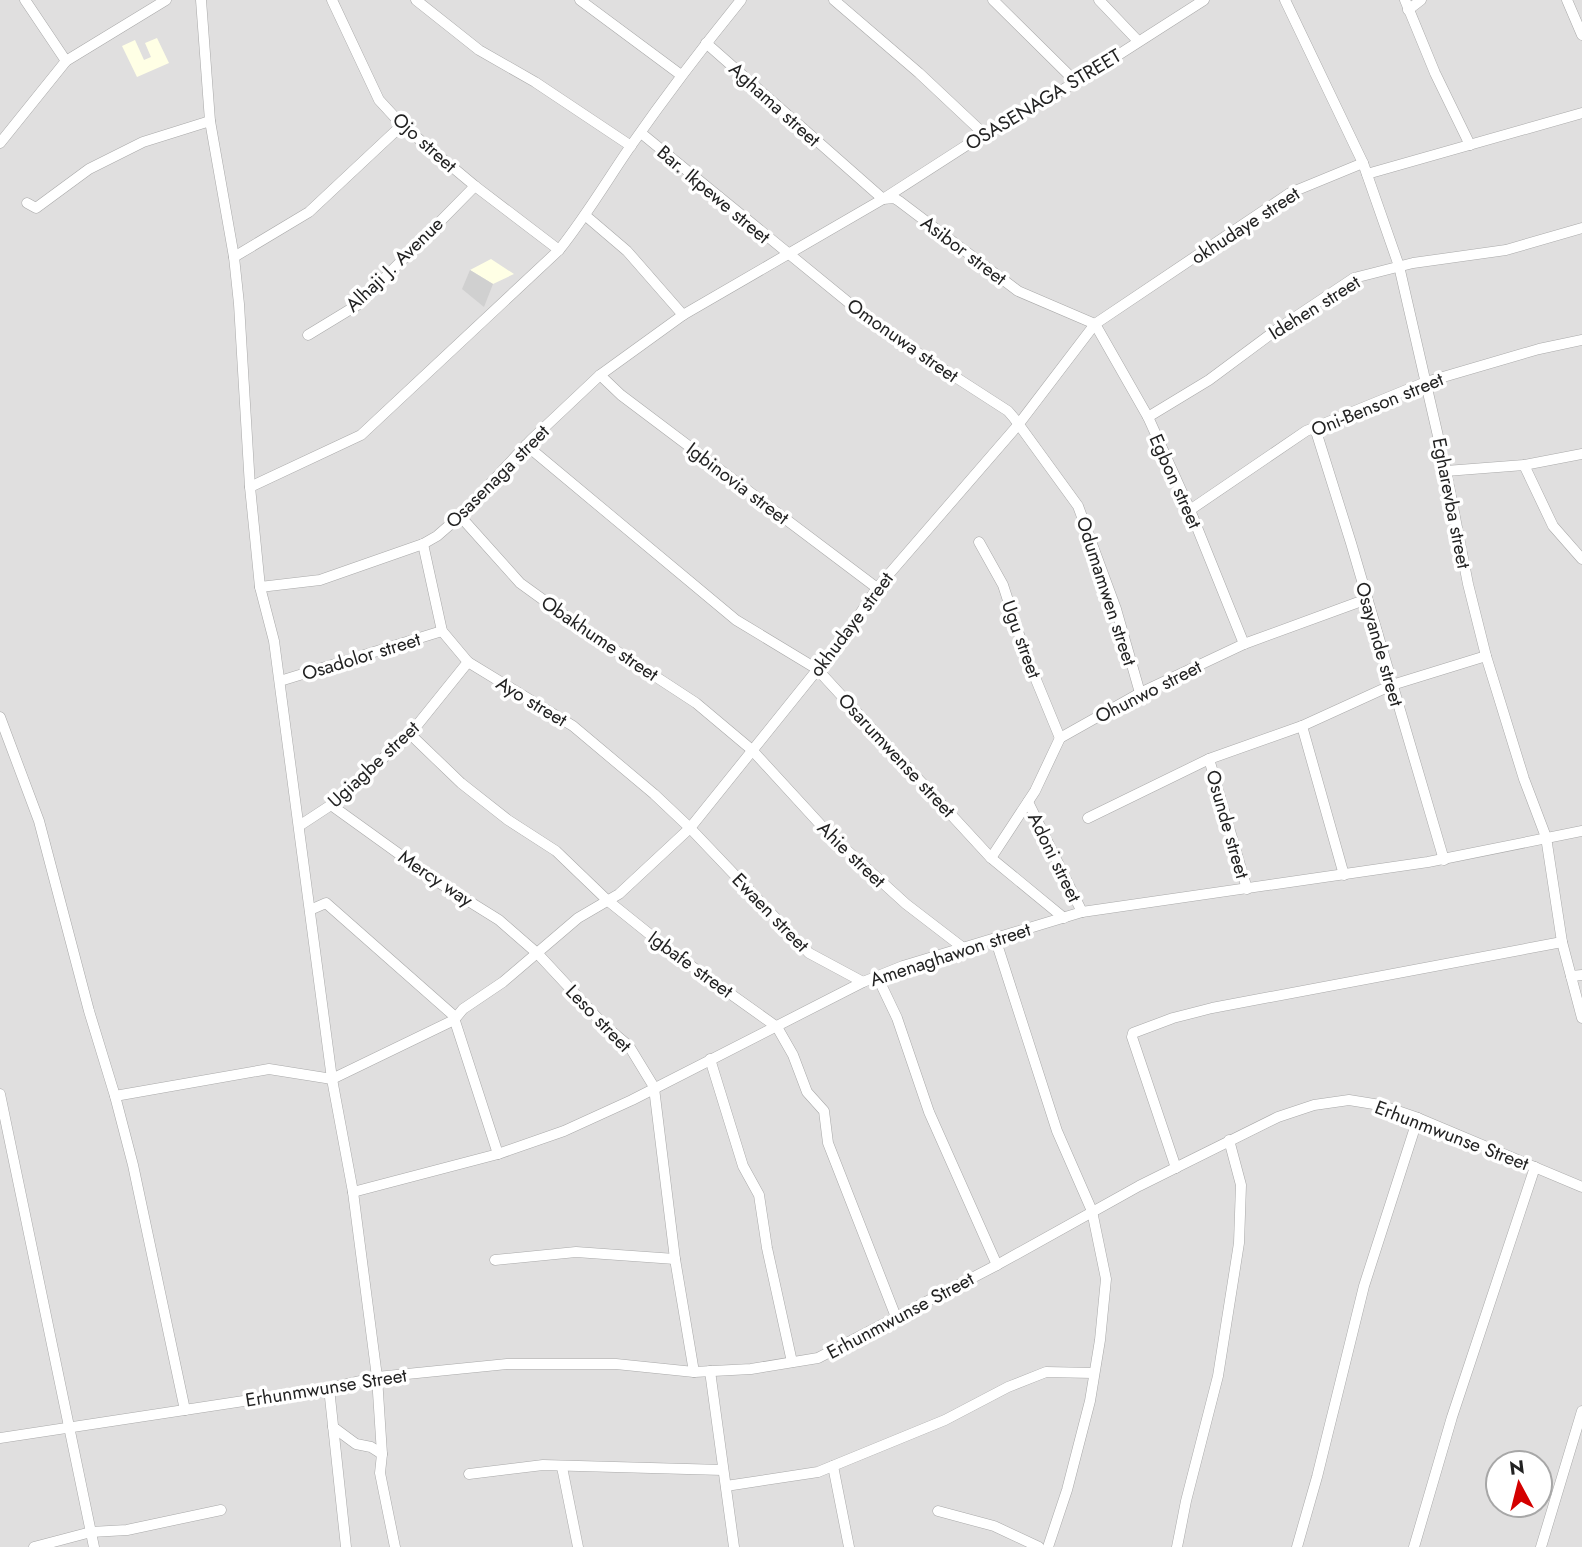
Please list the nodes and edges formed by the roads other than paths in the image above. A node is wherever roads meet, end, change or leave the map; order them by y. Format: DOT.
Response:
graph roads {
  1 [pos="25,0"];
  2 [pos="166,0"];
  3 [pos="201,0"];
  4 [pos="332,0"];
  5 [pos="416,0"];
  6 [pos="580,0"];
  7 [pos="741,0"];
  8 [pos="834,0"];
  9 [pos="993,0"];
  10 [pos="1099,0"];
  11 [pos="1204,0"];
  12 [pos="1285,0"];
  13 [pos="1421,0"];
  14 [pos="1567,0"];
  15 [pos="1192,3"];
  16 [pos="1407,5"];
  17 [pos="1582,35"];
  18 [pos="1138,40"];
  19 [pos="706,43"];
  20 [pos="66,61"];
  21 [pos="681,75"];
  22 [pos="1076,82"];
  23 [pos="1582,113"];
  24 [pos="210,121"];
  25 [pos="402,125"];
  26 [pos="641,133"];
  27 [pos="984,134"];
  28 [pos="0,143"];
  29 [pos="1470,145"];
  30 [pos="631,146"];
  31 [pos="1363,163"];
  32 [pos="843,165"];
  33 [pos="1367,174"];
  34 [pos="475,186"];
  35 [pos="883,199"];
  36 [pos="27,203"];
  37 [pos="586,216"];
  38 [pos="1582,228"];
  39 [pos="559,250"];
  40 [pos="788,254"];
  41 [pos="234,257"];
  42 [pos="1398,266"];
  43 [pos="683,315"];
  44 [pos="1095,324"];
  45 [pos="308,335"];
  46 [pos="1582,340"];
  47 [pos="600,375"];
  48 [pos="1426,382"];
  49 [pos="1148,417"];
  50 [pos="1018,425"];
  51 [pos="1315,428"];
  52 [pos="526,445"];
  53 [pos="1582,454"];
  54 [pos="1524,465"];
  55 [pos="1446,471"];
  56 [pos="250,487"];
  57 [pos="1190,510"];
  58 [pos="460,516"];
  59 [pos="979,542"];
  60 [pos="423,544"];
  61 [pos="1582,559"];
  62 [pos="260,587"];
  63 [pos="877,588"];
  64 [pos="1367,599"];
  65 [pos="442,631"];
  66 [pos="1244,644"];
  67 [pos="1486,656"];
  68 [pos="468,662"];
  69 [pos="817,669"];
  70 [pos="280,681"];
  71 [pos="1392,685"];
  72 [pos="1140,693"];
  73 [pos="0,717"];
  74 [pos="1301,726"];
  75 [pos="410,734"];
  76 [pos="1060,738"];
  77 [pos="752,750"];
  78 [pos="1209,759"];
  79 [pos="1028,802"];
  80 [pos="331,805"];
  81 [pos="1088,818"];
  82 [pos="299,827"];
  83 [pos="690,828"];
  84 [pos="1582,831"];
  85 [pos="1546,837"];
  86 [pos="991,858"];
  87 [pos="1444,860"];
  88 [pos="1344,875"];
  89 [pos="1247,889"];
  90 [pos="607,900"];
  91 [pos="310,910"];
  92 [pos="1082,912"];
  93 [pos="1064,918"];
  94 [pos="995,938"];
  95 [pos="1562,942"];
  96 [pos="962,947"];
  97 [pos="538,954"];
  98 [pos="1576,975"];
  99 [pos="877,976"];
  100 [pos="863,982"];
  101 [pos="1582,1018"];
  102 [pos="454,1020"];
  103 [pos="777,1027"];
  104 [pos="710,1059"];
  105 [pos="332,1079"];
  106 [pos="654,1088"];
  107 [pos="0,1094"];
  108 [pos="115,1096"];
  109 [pos="1418,1118"];
  110 [pos="1229,1140"];
  111 [pos="498,1154"];
  112 [pos="1535,1167"];
  113 [pos="1176,1168"];
  114 [pos="1582,1187"];
  115 [pos="353,1192"];
  116 [pos="1092,1211"];
  117 [pos="675,1259"];
  118 [pos="495,1260"];
  119 [pos="997,1265"];
  120 [pos="896,1317"];
  121 [pos="792,1362"];
  122 [pos="710,1371"];
  123 [pos="694,1372"];
  124 [pos="1093,1373"];
  125 [pos="377,1377"];
  126 [pos="329,1388"];
  127 [pos="185,1410"];
  128 [pos="1582,1411"];
  129 [pos="70,1427"];
  130 [pos="333,1427"];
  131 [pos="1578,1436"];
  132 [pos="0,1438"];
  133 [pos="382,1454"];
  134 [pos="833,1466"];
  135 [pos="562,1467"];
  136 [pos="723,1470"];
  137 [pos="469,1474"];
  138 [pos="726,1486"];
  139 [pos="221,1510"];
  140 [pos="938,1511"];
  141 [pos="91,1532"];
  142 [pos="34,1547"];
  143 [pos="94,1547"];
  144 [pos="346,1547"];
  145 [pos="395,1547"];
  146 [pos="578,1547"];
  147 [pos="734,1547"];
  148 [pos="849,1547"];
  149 [pos="1039,1547"];
  150 [pos="1048,1547"];
  151 [pos="1177,1547"];
  152 [pos="1297,1547"];
  153 [pos="1414,1547"];
  154 [pos="1541,1547"];
  1 -- 20 [label="street"];
  2 -- 20 [label="street"];
  3 -- 24 [label="street"];
  4 -- 25 [label="street, Ojo street"];
  5 -- 30 [label="street"];
  6 -- 21 [label="street"];
  7 -- 19 [label="street"];
  8 -- 27 [label="street"];
  9 -- 22 [label="street"];
  10 -- 18 [label="street"];
  11 -- 15 [label="street, OSASENAGA STREET"];
  12 -- 31 [label="street, Egharevba street"];
  13 -- 16 [label="street"];
  14 -- 17 [label="street"];
  15 -- 18 [label="street, OSASENAGA STREET"];
  16 -- 29 [label="street"];
  18 -- 22 [label="street, OSASENAGA STREET"];
  19 -- 21 [label="street"];
  19 -- 32 [label="street, Aghama street"];
  20 -- 28 [label="street"];
  21 -- 26 [label="street"];
  22 -- 27 [label="street, OSASENAGA STREET"];
  23 -- 29 [label="street"];
  24 -- 36 [label="street"];
  24 -- 41 [label="street"];
  25 -- 34 [label="street, Ojo street"];
  25 -- 41 [label="street"];
  26 -- 30 [label="street"];
  26 -- 40 [label="street, Bar. Ikpewe street"];
  27 -- 35 [label="street, OSASENAGA STREET"];
  29 -- 33 [label="street"];
  30 -- 37 [label="street"];
  31 -- 33 [label="street, Egharevba street"];
  31 -- 44 [label="street, okhudaye street"];
  32 -- 35 [label="street, Asibor street"];
  33 -- 42 [label="street, Egharevba street"];
  34 -- 39 [label="street, Ojo street"];
  34 -- 45 [label="street, Alhaji J. Avenue"];
  35 -- 40 [label="street, OSASENAGA STREET"];
  35 -- 44 [label="street, Asibor street"];
  37 -- 39 [label="street"];
  37 -- 43 [label="street"];
  38 -- 42 [label="street, Idehen street"];
  39 -- 56 [label="street"];
  40 -- 43 [label="street, Osasenaga street"];
  40 -- 50 [label="street, Omonuwa street"];
  41 -- 56 [label="street"];
  42 -- 48 [label="street, Egharevba street"];
  42 -- 49 [label="street, Idehen street"];
  43 -- 47 [label="street, Osasenaga street"];
  44 -- 49 [label="street, Egbon street"];
  44 -- 50 [label="street, okhudaye street"];
  46 -- 48 [label="street, Oni-Benson street"];
  47 -- 52 [label="street, Osasenaga street"];
  47 -- 63 [label="street, Igbinovia street"];
  48 -- 51 [label="street, Oni-Benson street"];
  48 -- 55 [label="street, Egharevba street"];
  49 -- 57 [label="street, Egbon street"];
  50 -- 63 [label="street, okhudaye street"];
  50 -- 72 [label="street, Odumamwen street"];
  51 -- 57 [label="street, Oni-Benson street"];
  51 -- 64 [label="street, Osayande street"];
  52 -- 58 [label="street, Osasenaga street"];
  52 -- 69 [label="street, Osarumwense street"];
  53 -- 54 [label="street"];
  54 -- 55 [label="street"];
  54 -- 61 [label="street"];
  55 -- 67 [label="street, Egharevba street"];
  56 -- 62 [label="street"];
  57 -- 66 [label="street, Egbon street"];
  58 -- 60 [label="street, Osasenaga street"];
  58 -- 77 [label="street, Obakhume street"];
  59 -- 76 [label="street, Ugu street"];
  60 -- 62 [label="street, Osasenaga street"];
  60 -- 65 [label="street, Ayo street"];
  62 -- 70 [label="street"];
  63 -- 69 [label="street, okhudaye street"];
  64 -- 66 [label="street, Ohunwo street"];
  64 -- 71 [label="street, Osayande street"];
  65 -- 68 [label="street, Ayo street"];
  65 -- 70 [label="street, Osadolor street"];
  66 -- 72 [label="street, Ohunwo street"];
  67 -- 71 [label="street"];
  67 -- 85 [label="street, Egharevba street"];
  68 -- 75 [label="street, Ugiagbe street"];
  68 -- 83 [label="street, Ayo street"];
  69 -- 77 [label="street, okhudaye street"];
  69 -- 86 [label="street, Osarumwense street"];
  70 -- 82 [label="street"];
  71 -- 74 [label="street"];
  71 -- 87 [label="street, Osayande street"];
  72 -- 76 [label="street, Ohunwo street"];
  73 -- 108 [label="street"];
  74 -- 78 [label="street"];
  74 -- 88 [label="street"];
  75 -- 80 [label="street, Ugiagbe street"];
  75 -- 90 [label="street, Igbafe street"];
  76 -- 79 [label="street"];
  77 -- 83 [label="street, okhudaye street"];
  77 -- 96 [label="street, Ahie street"];
  78 -- 81 [label="street"];
  78 -- 89 [label="street, Osunde street"];
  79 -- 86 [label="street"];
  79 -- 92 [label="street, Adoni street"];
  80 -- 82 [label="street, Ugiagbe street"];
  80 -- 97 [label="street, Mercy way"];
  82 -- 91 [label="street"];
  83 -- 90 [label="street, okhudaye street"];
  83 -- 100 [label="street, Ewaen street"];
  84 -- 85 [label="street, Amenaghawon street"];
  85 -- 87 [label="street, Amenaghawon street"];
  85 -- 95 [label="street, Egharevba street"];
  86 -- 93 [label="street, Osarumwense street"];
  87 -- 88 [label="street, Amenaghawon street"];
  88 -- 89 [label="street, Amenaghawon street"];
  89 -- 92 [label="street, Amenaghawon street"];
  90 -- 97 [label="street, okhudaye street"];
  90 -- 103 [label="street, Igbafe street"];
  91 -- 102 [label="street"];
  91 -- 105 [label="street"];
  92 -- 93 [label="street, Amenaghawon street"];
  93 -- 94 [label="street, Amenaghawon street"];
  94 -- 96 [label="street, Amenaghawon street"];
  94 -- 116 [label="street"];
  95 -- 98 [label="street, Egharevba street"];
  95 -- 113 [label="street"];
  96 -- 99 [label="street, Amenaghawon street"];
  97 -- 102 [label="street, okhudaye street"];
  97 -- 106 [label="street, Leso street"];
  98 -- 101 [label="street, Egharevba street"];
  99 -- 100 [label="street, Amenaghawon street"];
  99 -- 119 [label="street"];
  100 -- 103 [label="street, Amenaghawon street"];
  102 -- 105 [label="street, okhudaye street"];
  102 -- 111 [label="street"];
  103 -- 104 [label="street, Amenaghawon street"];
  103 -- 120 [label="street"];
  104 -- 106 [label="street, Amenaghawon street"];
  104 -- 121 [label="street"];
  105 -- 108 [label="street"];
  105 -- 115 [label="street"];
  106 -- 111 [label="street, Amenaghawon street"];
  106 -- 117 [label="street"];
  107 -- 129 [label="street"];
  108 -- 127 [label="street"];
  109 -- 110 [label="street, Erhunmwunse Street"];
  109 -- 112 [label="street, Erhunmwunse Street"];
  109 -- 152 [label="street"];
  110 -- 113 [label="street, Erhunmwunse Street"];
  110 -- 151 [label="street"];
  111 -- 115 [label="street, Amenaghawon street"];
  112 -- 114 [label="street, Erhunmwunse Street"];
  112 -- 153 [label="street"];
  113 -- 116 [label="street, Erhunmwunse Street"];
  115 -- 125 [label="street"];
  116 -- 119 [label="street, Erhunmwunse Street"];
  116 -- 124 [label="street"];
  117 -- 118 [label="street"];
  117 -- 123 [label="street"];
  119 -- 120 [label="street, Erhunmwunse Street"];
  120 -- 121 [label="street, Erhunmwunse Street"];
  121 -- 122 [label="street, Erhunmwunse Street"];
  122 -- 123 [label="street, Erhunmwunse Street"];
  122 -- 136 [label="street"];
  123 -- 125 [label="street, Erhunmwunse Street"];
  124 -- 134 [label="street"];
  124 -- 150 [label="street"];
  125 -- 126 [label="street, Erhunmwunse Street"];
  125 -- 133 [label="street"];
  126 -- 127 [label="street, Erhunmwunse Street"];
  126 -- 130 [label="street"];
  127 -- 129 [label="street, Erhunmwunse Street"];
  128 -- 131 [label="street"];
  129 -- 132 [label="street, Erhunmwunse Street"];
  129 -- 141 [label="street"];
  130 -- 133 [label="street"];
  130 -- 144 [label="street"];
  131 -- 154 [label="street"];
  133 -- 145 [label="street"];
  134 -- 138 [label="street"];
  134 -- 148 [label="street"];
  135 -- 136 [label="street"];
  135 -- 137 [label="street"];
  135 -- 146 [label="street"];
  136 -- 138 [label="street"];
  138 -- 147 [label="street"];
  139 -- 141 [label="street"];
  140 -- 149 [label="street"];
  141 -- 142 [label="street"];
  141 -- 143 [label="street"];
}
